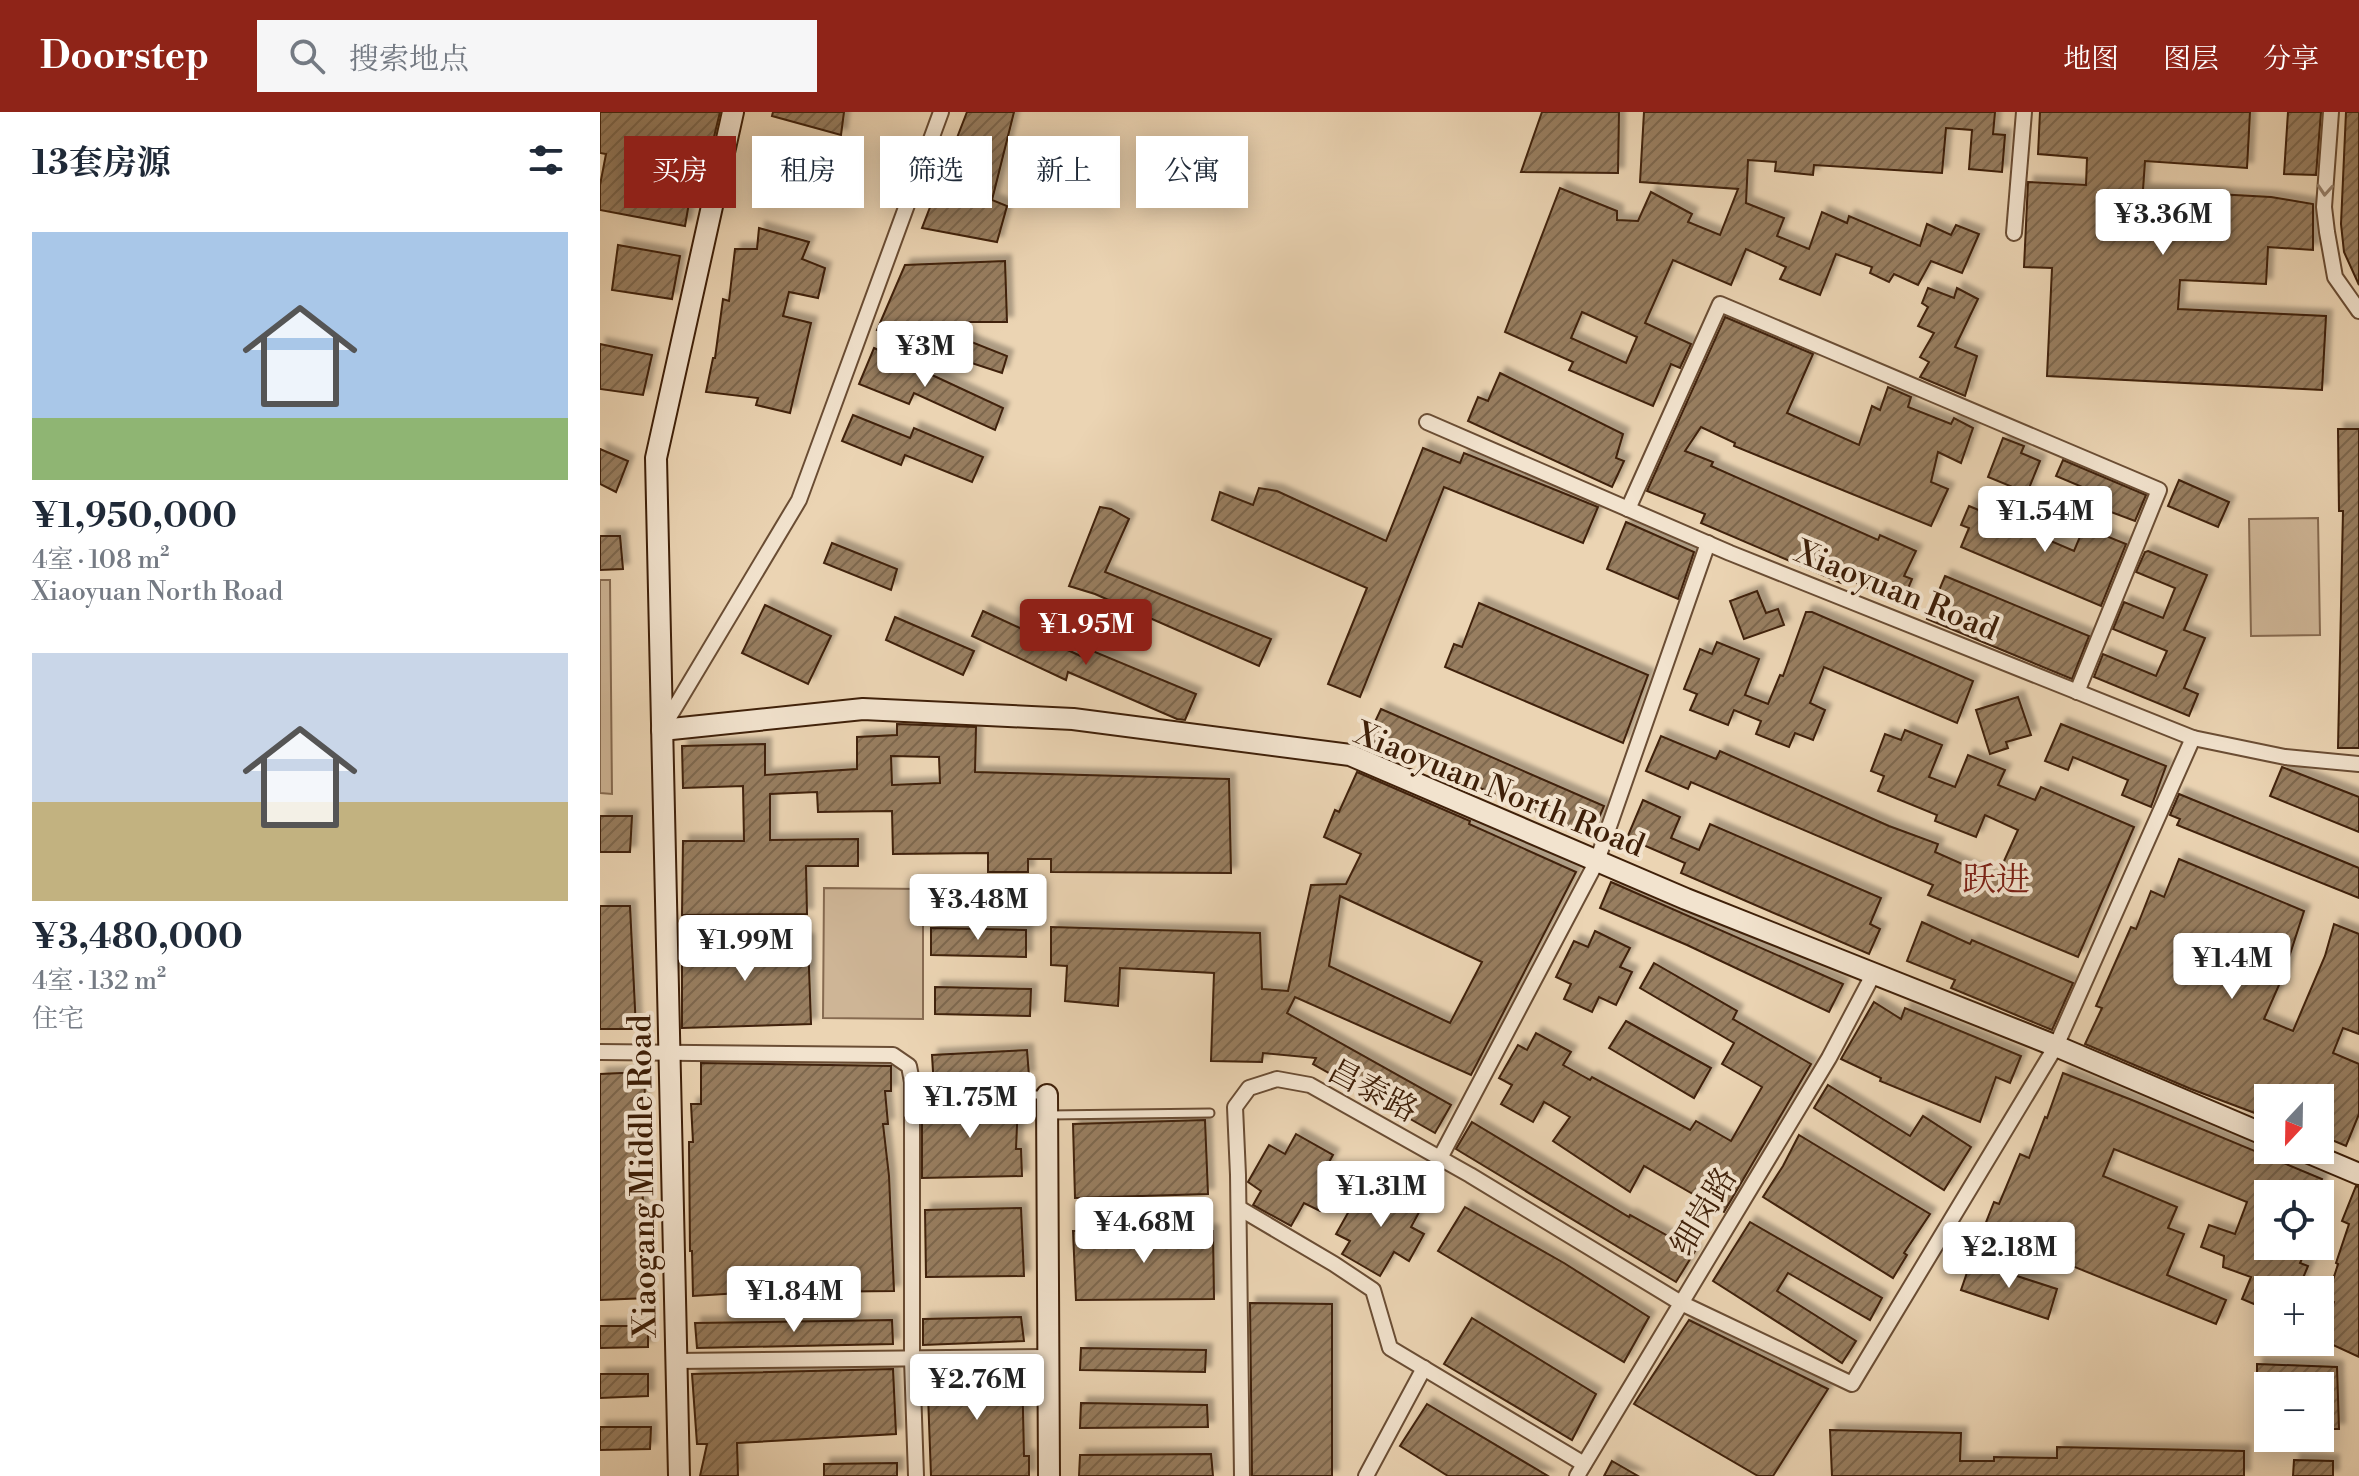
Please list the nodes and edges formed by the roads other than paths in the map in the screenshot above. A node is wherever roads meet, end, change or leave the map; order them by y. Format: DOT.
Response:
graph roads {
  1 [pos="733,112"];
  2 [pos="941,112"];
  3 [pos="2024,112"];
  4 [pos="2331,112"];
  5 [pos="2014,233"];
  6 [pos="2359,311"];
  7 [pos="1427,422"];
  8 [pos="1628,509"];
  9 [pos="1708,543"];
  10 [pos="2077,692"];
  11 [pos="662,730"];
  12 [pos="2193,738"];
  13 [pos="2359,764"];
  14 [pos="1597,861"];
  15 [pos="1874,973"];
  16 [pos="2056,1046"];
  17 [pos="670,1051"];
  18 [pos="600,1052"];
  19 [pos="912,1095"];
  20 [pos="1047,1105"];
  21 [pos="1210,1113"];
  22 [pos="2254,1130"];
  23 [pos="1440,1158"];
  24 [pos="2334,1163"];
  25 [pos="2359,1174"];
  26 [pos="1239,1208"];
  27 [pos="1681,1303"];
  28 [pos="1047,1357"];
  29 [pos="912,1359"];
  30 [pos="677,1361"];
  31 [pos="1424,1368"];
  32 [pos="1580,1470"];
  33 [pos="679,1476"];
  34 [pos="916,1476"];
  35 [pos="1049,1476"];
  36 [pos="1242,1476"];
  37 [pos="1366,1476"];
  1 -- 11 [label="street, Xiaogang Middle Road"];
  2 -- 11 [label="street"];
  3 -- 5 [label="street"];
  4 -- 6 [label="street, one-way"];
  7 -- 8 [label="street, Xiaoyuan Road"];
  8 -- 9 [label="street, Xiaoyuan Road"];
  8 -- 10 [label="street"];
  9 -- 10 [label="street, Xiaoyuan Road"];
  9 -- 14 [label="street"];
  10 -- 12 [label="street, Xiaoyuan Road"];
  11 -- 14 [label="street, Xiaoyuan North Road"];
  11 -- 17 [label="street, Xiaogang Middle Road"];
  12 -- 13 [label="street, Xiaoyuan Road"];
  12 -- 16 [label="street"];
  14 -- 15 [label="street, Xiaoyuan North Road"];
  14 -- 23 [label="street"];
  15 -- 16 [label="street, Xiaoyuan North Road"];
  15 -- 27 [label="street, 细岗路"];
  16 -- 22 [label="street, Xiaoyuan North Road"];
  16 -- 27 [label="street, 昌泰路"];
  17 -- 18 [label="street"];
  17 -- 19 [label="street"];
  17 -- 30 [label="street, Xiaogang Middle Road"];
  19 -- 20 [label="lane"];
  19 -- 29 [label="street"];
  20 -- 21 [label="lane"];
  20 -- 28 [label="street"];
  23 -- 26 [label="street, 昌泰路"];
  23 -- 27 [label="street, 昌泰路"];
  24 -- 25 [label="street"];
  26 -- 31 [label="street"];
  26 -- 36 [label="street, 昌泰路"];
  27 -- 32 [label="street, 细岗路"];
  28 -- 29 [label="street"];
  28 -- 35 [label="street"];
  29 -- 30 [label="street"];
  29 -- 34 [label="street"];
  30 -- 33 [label="street, Xiaogang Middle Road"];
  31 -- 32 [label="street"];
  31 -- 37 [label="street"];
}
